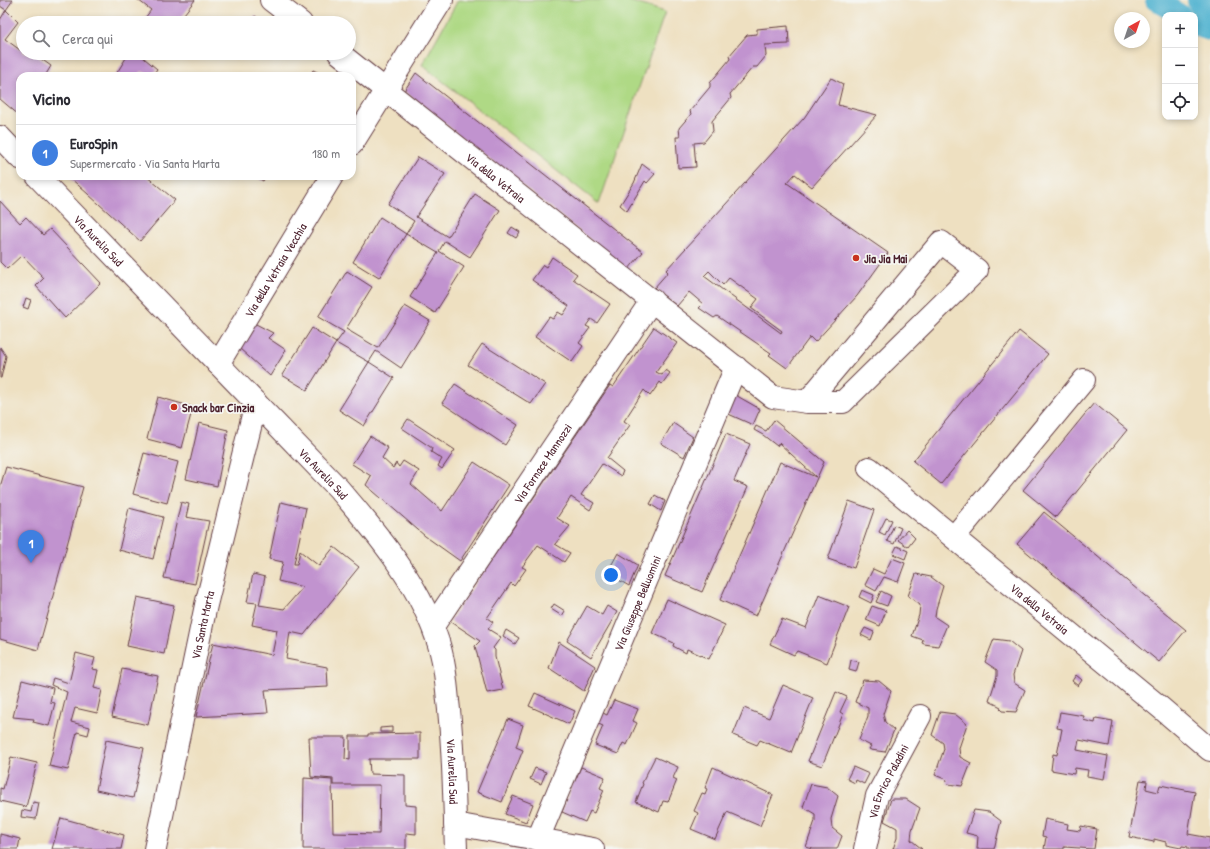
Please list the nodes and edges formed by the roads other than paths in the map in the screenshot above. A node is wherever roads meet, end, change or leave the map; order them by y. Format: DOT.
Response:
graph roads {
  1 [pos="272,0"];
  2 [pos="442,0"];
  3 [pos="292,16"];
  4 [pos="348,60"];
  5 [pos="385,89"];
  6 [pos="0,137"];
  7 [pos="356,137"];
  8 [pos="16,154"];
  9 [pos="41,180"];
  10 [pos="330,180"];
  11 [pos="652,300"];
  12 [pos="218,364"];
  13 [pos="736,367"];
  14 [pos="1084,380"];
  15 [pos="807,402"];
  16 [pos="256,403"];
  17 [pos="869,468"];
  18 [pos="954,537"];
  19 [pos="433,626"];
  20 [pos="920,716"];
  21 [pos="1210,750"];
  22 [pos="455,824"];
  23 [pos="538,839"];
  24 [pos="155,849"];
  25 [pos="456,849"];
  26 [pos="593,849"];
  27 [pos="864,849"];
  1 -- 3 [label="street"];
  2 -- 5 [label="street"];
  4 -- 5 [label="street, Via della Vetraia"];
  5 -- 7 [label="street"];
  5 -- 11 [label="street, Via della Vetraia"];
  6 -- 8 [label="street"];
  9 -- 12 [label="street, Via Aurelia Sud"];
  10 -- 12 [label="street, Via della Vetraia Vecchia"];
  11 -- 13 [label="street, Via della Vetraia"];
  11 -- 19 [label="street, Via Fornace Mannozzi"];
  12 -- 16 [label="street, Via Aurelia Sud"];
  13 -- 15 [label="street, Via della Vetraia"];
  13 -- 23 [label="street, Via Giuseppe Belluomini"];
  14 -- 18 [label="street"];
  15 -- 15 [label="street, Via della Vetraia"];
  16 -- 19 [label="street, Via Aurelia Sud"];
  16 -- 24 [label="street, Via Santa Marta"];
  17 -- 18 [label="street, Via della Vetraia"];
  18 -- 21 [label="street, Via della Vetraia"];
  19 -- 22 [label="street, Via Aurelia Sud"];
  20 -- 27 [label="street, Via Enrico Paladini"];
  22 -- 23 [label="street"];
  22 -- 25 [label="street, Via Aurelia Sud"];
  23 -- 26 [label="street"];
}
